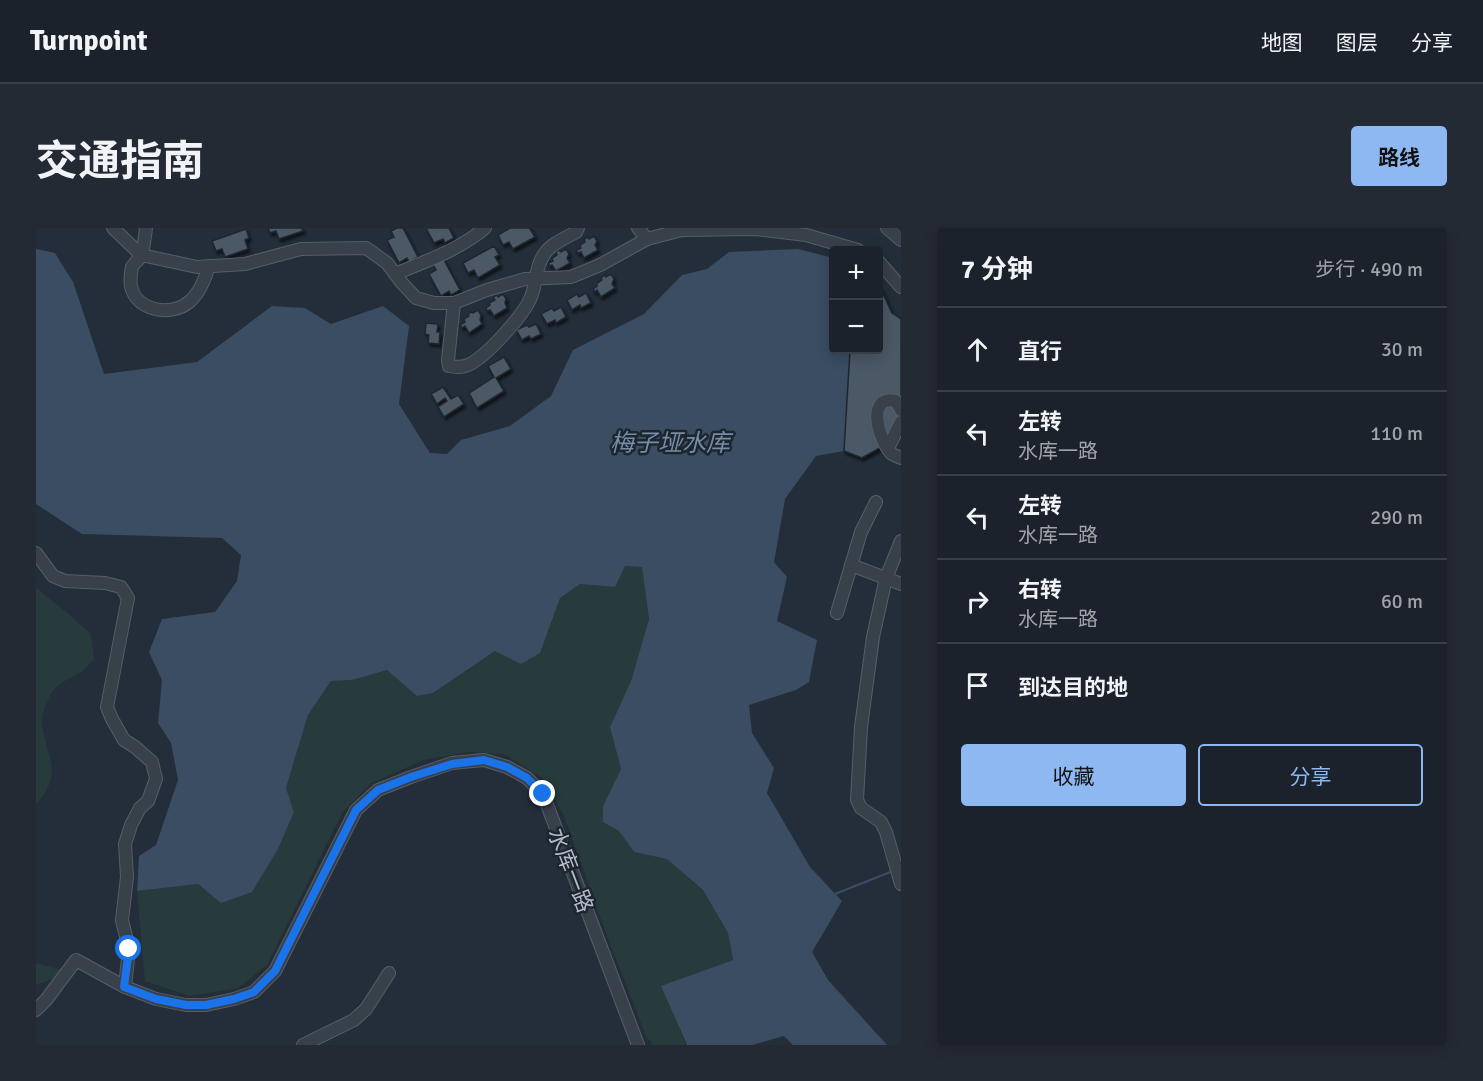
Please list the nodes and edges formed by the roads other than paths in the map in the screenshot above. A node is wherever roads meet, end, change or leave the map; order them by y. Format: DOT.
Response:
graph roads {
  1 [pos="113,228"];
  2 [pos="146,228"];
  3 [pos="485,228"];
  4 [pos="578,228"];
  5 [pos="638,228"];
  6 [pos="887,228"];
  7 [pos="647,239"];
  8 [pos="901,240"];
  9 [pos="844,246"];
  10 [pos="141,255"];
  11 [pos="209,266"];
  12 [pos="883,266"];
  13 [pos="395,274"];
  14 [pos="536,278"];
  15 [pos="901,286"];
  16 [pos="454,303"];
  17 [pos="901,410"];
  18 [pos="901,423"];
  19 [pos="888,448"];
  20 [pos="901,458"];
  21 [pos="876,502"];
  22 [pos="901,541"];
  23 [pos="36,554"];
  24 [pos="851,566"];
  25 [pos="886,578"];
  26 [pos="901,584"];
  27 [pos="837,613"];
  28 [pos="901,884"];
  29 [pos="389,973"];
  30 [pos="124,987"];
  31 [pos="36,1010"];
  32 [pos="303,1045"];
  33 [pos="638,1045"];
  1 -- 10 [label="street"];
  2 -- 10 [label="street"];
  3 -- 13 [label="street"];
  4 -- 14 [label="street"];
  5 -- 7 [label="street"];
  6 -- 8 [label="street"];
  7 -- 9 [label="street"];
  7 -- 14 [label="street"];
  10 -- 11 [label="street"];
  10 -- 11 [label="street"];
  11 -- 13 [label="street"];
  12 -- 15 [label="street"];
  13 -- 16 [label="street"];
  14 -- 16 [label="street"];
  14 -- 16 [label="street"];
  17 -- 19 [label="street"];
  18 -- 19 [label="street"];
  19 -- 20 [label="street"];
  21 -- 24 [label="street"];
  22 -- 25 [label="street"];
  23 -- 30 [label="street"];
  24 -- 25 [label="street"];
  24 -- 27 [label="street"];
  25 -- 26 [label="street"];
  25 -- 28 [label="street"];
  29 -- 32 [label="street"];
  30 -- 31 [label="street, 水库一路"];
  30 -- 33 [label="street, 水库一路"];
}
